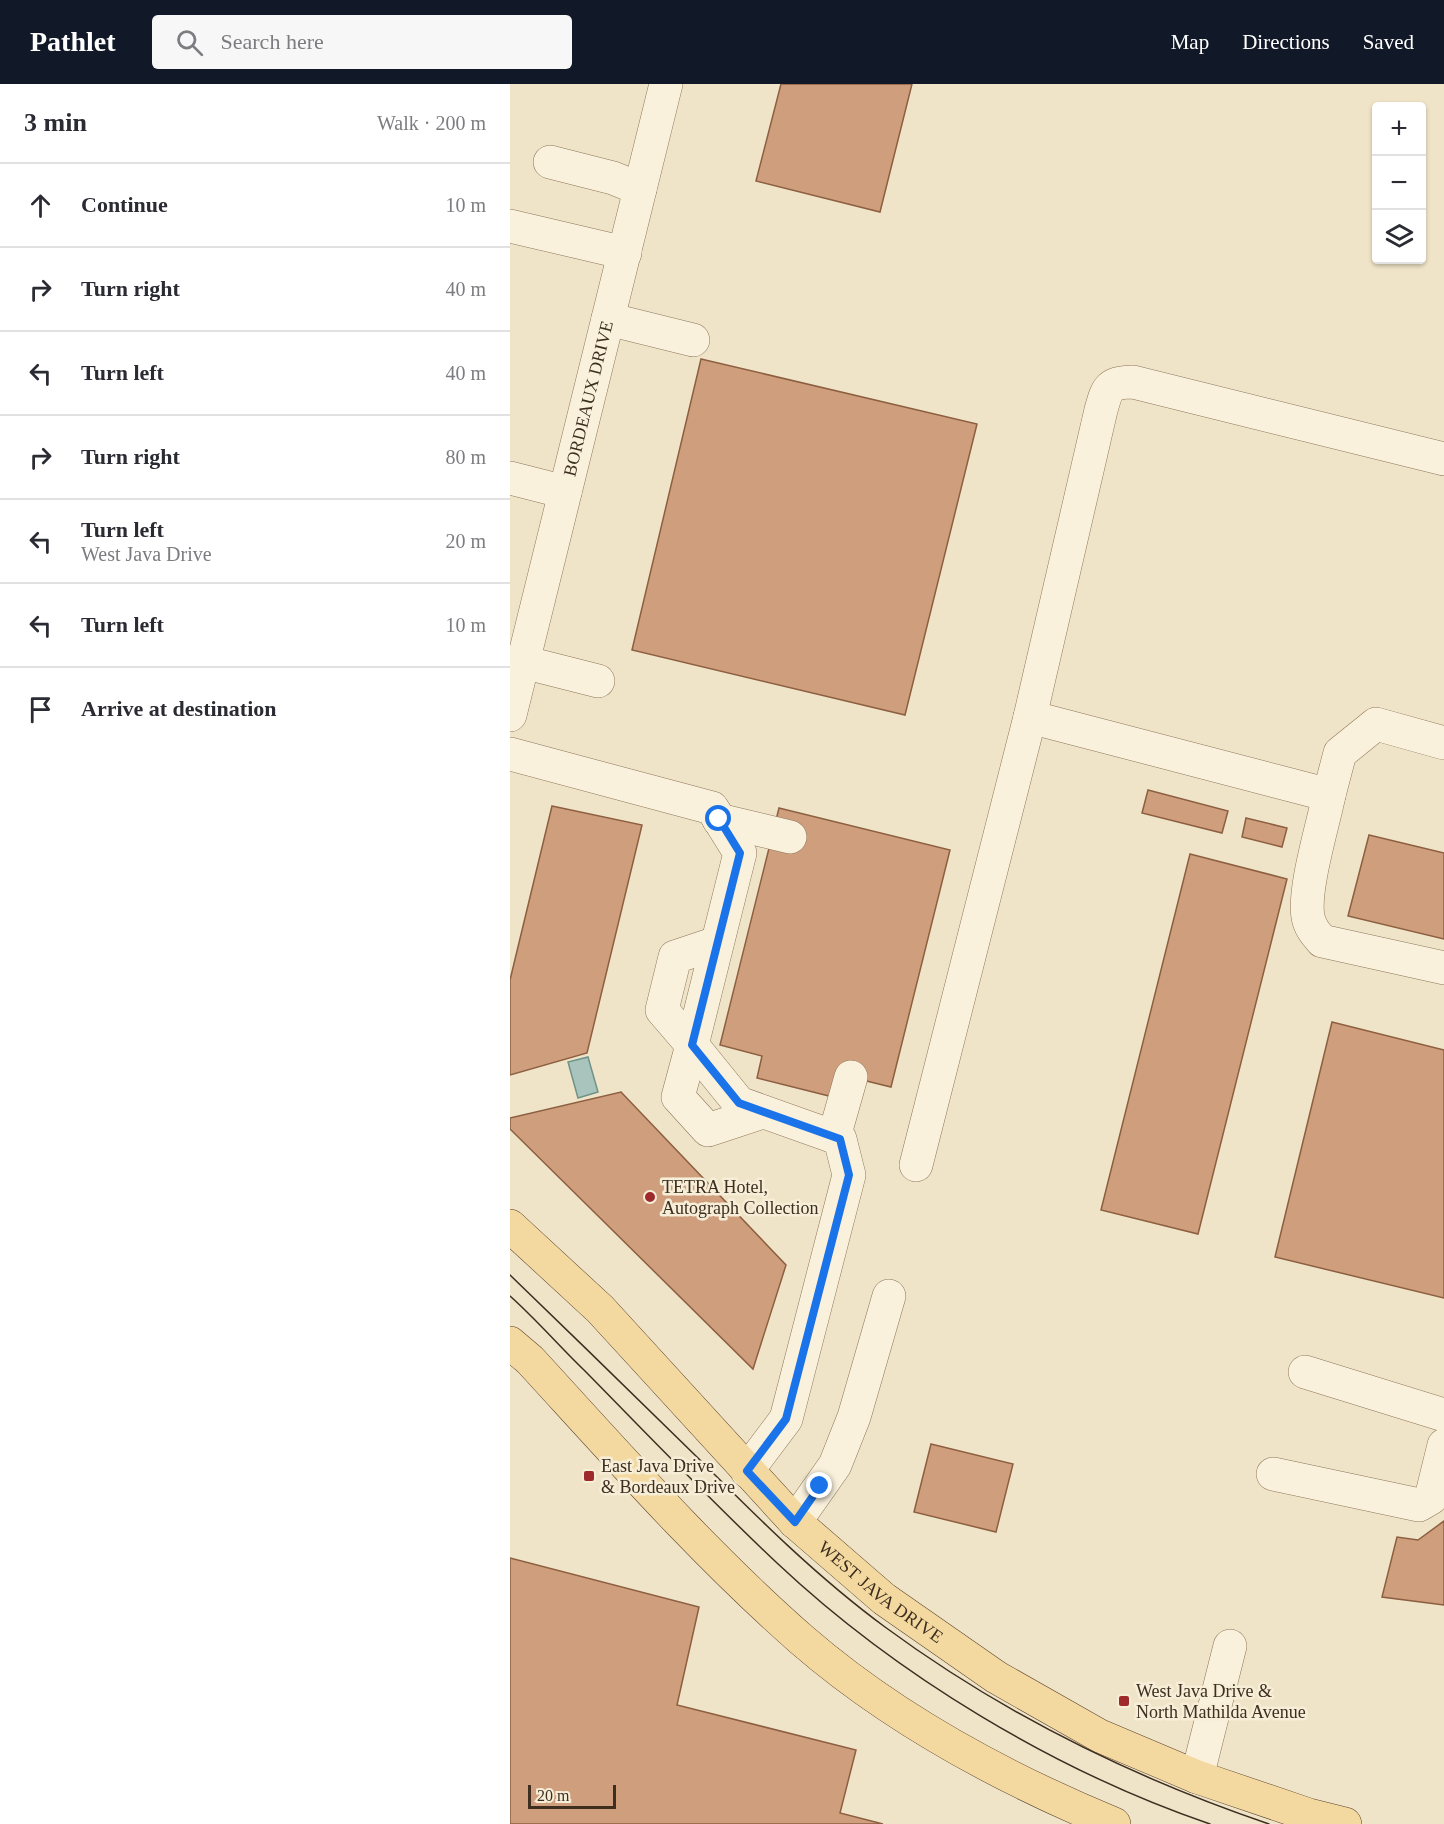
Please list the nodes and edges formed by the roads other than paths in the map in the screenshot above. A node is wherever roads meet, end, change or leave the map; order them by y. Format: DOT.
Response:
graph roads {
  1 [pos="666,84"];
  2 [pos="550,162"];
  3 [pos="640,189"];
  4 [pos="510,226"];
  5 [pos="625,253"];
  6 [pos="608,319"];
  7 [pos="693,340"];
  8 [pos="1444,459"];
  9 [pos="510,478"];
  10 [pos="565,492"];
  11 [pos="523,662"];
  12 [pos="598,681"];
  13 [pos="510,715"];
  14 [pos="1030,717"];
  15 [pos="1444,743"];
  16 [pos="510,754"];
  17 [pos="1329,795"];
  18 [pos="726,830"];
  19 [pos="788,845"];
  20 [pos="1444,968"];
  21 [pos="692,1045"];
  22 [pos="851,1077"];
  23 [pos="763,1112"];
  24 [pos="834,1137"];
  25 [pos="916,1165"];
  26 [pos="510,1226"];
  27 [pos="889,1296"];
  28 [pos="510,1343"];
  29 [pos="1305,1372"];
  30 [pos="1444,1415"];
  31 [pos="1444,1445"];
  32 [pos="747,1471"];
  33 [pos="1274,1474"];
  34 [pos="795,1522"];
  35 [pos="1230,1646"];
  36 [pos="1197,1777"];
  37 [pos="1114,1824"];
  38 [pos="1345,1824"];
  1 -- 3 [label="street, BORDEAUX DRIVE"];
  2 -- 3 [label="street"];
  3 -- 5 [label="street, BORDEAUX DRIVE"];
  4 -- 5 [label="street"];
  5 -- 6 [label="street, BORDEAUX DRIVE"];
  6 -- 7 [label="street"];
  6 -- 10 [label="street, BORDEAUX DRIVE"];
  8 -- 14 [label="street"];
  9 -- 10 [label="street"];
  10 -- 11 [label="street, BORDEAUX DRIVE"];
  11 -- 12 [label="street"];
  11 -- 13 [label="street, BORDEAUX DRIVE"];
  14 -- 17 [label="street"];
  14 -- 25 [label="street"];
  15 -- 17 [label="street"];
  16 -- 18 [label="street"];
  17 -- 20 [label="street"];
  18 -- 19 [label="street"];
  18 -- 21 [label="street"];
  21 -- 23 [label="street"];
  21 -- 23 [label="street"];
  22 -- 24 [label="street"];
  23 -- 24 [label="street"];
  24 -- 32 [label="street"];
  26 -- 32 [label="main road, WEST JAVA DRIVE"];
  27 -- 34 [label="street"];
  28 -- 37 [label="main road"];
  29 -- 30 [label="street"];
  31 -- 33 [label="street"];
  32 -- 34 [label="main road, WEST JAVA DRIVE"];
  34 -- 36 [label="main road, WEST JAVA DRIVE"];
  35 -- 36 [label="street"];
  36 -- 38 [label="main road, WEST JAVA DRIVE"];
}
